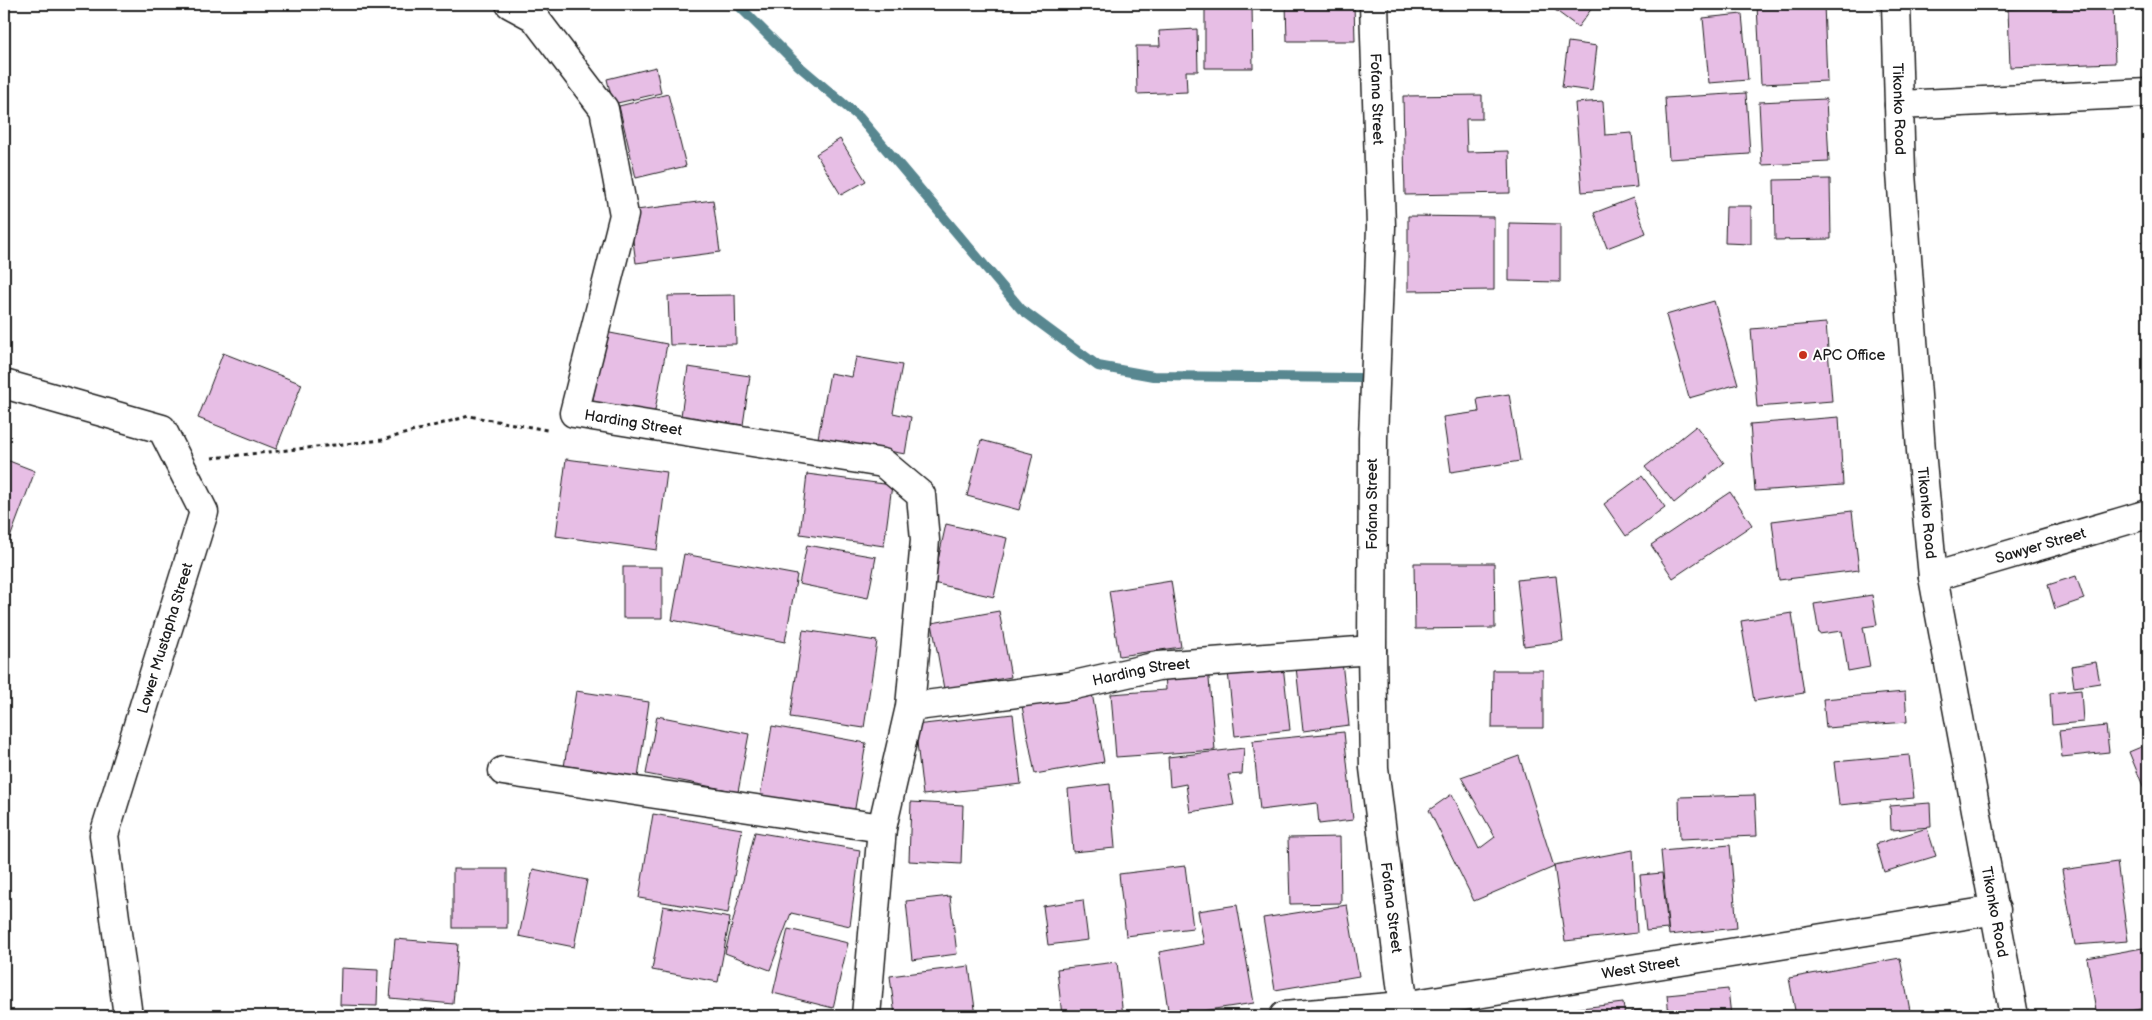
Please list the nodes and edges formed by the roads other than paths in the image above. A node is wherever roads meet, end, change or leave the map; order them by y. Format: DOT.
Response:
graph roads {
  1 [pos="510,4"];
  2 [pos="1374,4"];
  3 [pos="1896,4"];
  4 [pos="2148,93"];
  5 [pos="1899,105"];
  6 [pos="4,384"];
  7 [pos="2148,514"];
  8 [pos="1933,577"];
  9 [pos="1372,650"];
  10 [pos="910,706"];
  11 [pos="503,771"];
  12 [pos="882,828"];
  13 [pos="1996,910"];
  14 [pos="1403,1008"];
  15 [pos="128,1016"];
  16 [pos="866,1016"];
  17 [pos="1284,1016"];
  18 [pos="2014,1016"];
  1 -- 10 [label="street, Harding Street"];
  2 -- 9 [label="street, Fofana Street"];
  3 -- 5 [label="street, Tikonko Road"];
  4 -- 5 [label="street"];
  5 -- 8 [label="street, Tikonko Road"];
  6 -- 15 [label="street, Lower Mustapha Street"];
  7 -- 8 [label="street, Sawyer Street"];
  8 -- 13 [label="street, Tikonko Road"];
  9 -- 10 [label="street, Harding Street"];
  9 -- 14 [label="street, Fofana Street"];
  10 -- 12 [label="street, Harding Street"];
  11 -- 12 [label="street"];
  12 -- 16 [label="street, Harding Street"];
  13 -- 14 [label="street, West Street"];
  13 -- 18 [label="street, Tikonko Road"];
  14 -- 17 [label="street, West Street"];
}
